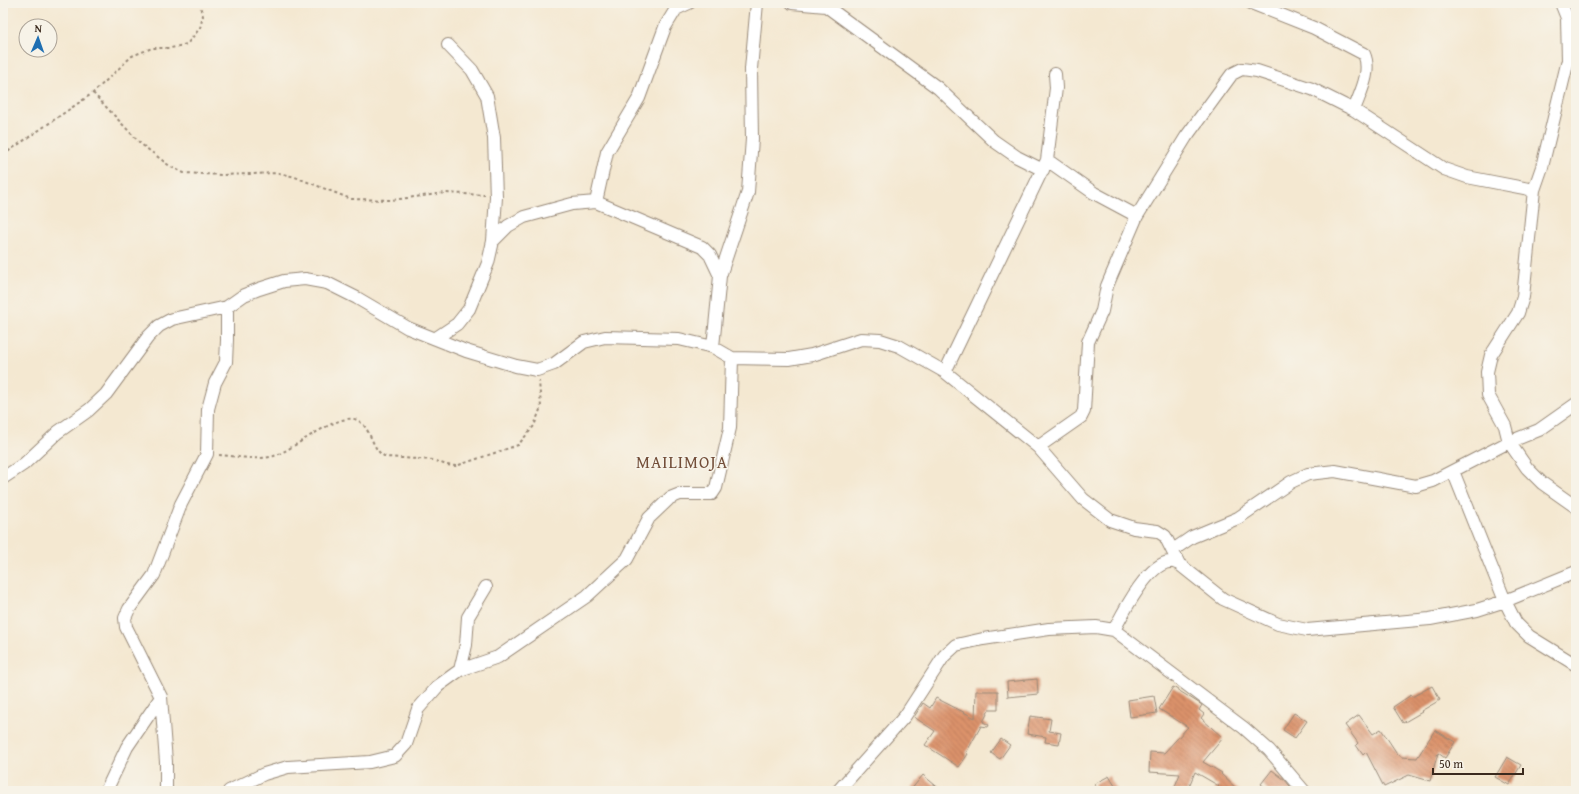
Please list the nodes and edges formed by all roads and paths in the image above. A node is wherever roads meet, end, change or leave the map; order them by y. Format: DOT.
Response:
graph roads {
  1 [pos="199,3"];
  2 [pos="689,3"];
  3 [pos="757,3"];
  4 [pos="792,3"];
  5 [pos="1251,3"];
  6 [pos="1561,3"];
  7 [pos="827,4"];
  8 [pos="675,6"];
  9 [pos="448,45"];
  10 [pos="1055,74"];
  11 [pos="93,93"];
  12 [pos="1354,110"];
  13 [pos="3,155"];
  14 [pos="1045,165"];
  15 [pos="1534,190"];
  16 [pos="496,197"];
  17 [pos="596,202"];
  18 [pos="1137,216"];
  19 [pos="493,241"];
  20 [pos="720,276"];
  21 [pos="227,307"];
  22 [pos="436,338"];
  23 [pos="713,347"];
  24 [pos="732,358"];
  25 [pos="537,370"];
  26 [pos="945,372"];
  27 [pos="1576,404"];
  28 [pos="1509,442"];
  29 [pos="1038,447"];
  30 [pos="206,454"];
  31 [pos="1453,471"];
  32 [pos="3,478"];
  33 [pos="1576,507"];
  34 [pos="1165,536"];
  35 [pos="1192,537"];
  36 [pos="1172,550"];
  37 [pos="1179,564"];
  38 [pos="1576,572"];
  39 [pos="486,587"];
  40 [pos="1505,601"];
  41 [pos="1114,630"];
  42 [pos="1576,665"];
  43 [pos="460,670"];
  44 [pos="161,697"];
  45 [pos="106,791"];
  46 [pos="166,791"];
  47 [pos="229,791"];
  48 [pos="838,791"];
  49 [pos="1304,791"];
  1 -- 11 [label="path"];
  2 -- 8 [label="street"];
  3 -- 20 [label="street"];
  4 -- 7 [label="street"];
  5 -- 12 [label="street"];
  6 -- 15 [label="street"];
  7 -- 14 [label="street"];
  8 -- 17 [label="street"];
  9 -- 16 [label="street"];
  10 -- 14 [label="street"];
  11 -- 13 [label="path"];
  11 -- 16 [label="path"];
  12 -- 15 [label="street"];
  12 -- 18 [label="street"];
  14 -- 18 [label="street"];
  14 -- 26 [label="street"];
  15 -- 28 [label="street"];
  16 -- 19 [label="street"];
  17 -- 19 [label="street"];
  17 -- 20 [label="street"];
  18 -- 29 [label="street"];
  19 -- 22 [label="street"];
  20 -- 23 [label="street"];
  21 -- 22 [label="street"];
  21 -- 30 [label="street"];
  21 -- 32 [label="street"];
  22 -- 25 [label="street"];
  23 -- 24 [label="street"];
  23 -- 25 [label="street"];
  24 -- 26 [label="street"];
  24 -- 43 [label="street"];
  25 -- 30 [label="path"];
  26 -- 29 [label="street"];
  27 -- 28 [label="street"];
  28 -- 31 [label="street"];
  28 -- 33 [label="street"];
  29 -- 34 [label="street"];
  30 -- 44 [label="street"];
  31 -- 35 [label="street"];
  31 -- 40 [label="street"];
  34 -- 35 [label="street"];
  34 -- 36 [label="street"];
  35 -- 36 [label="street"];
  36 -- 37 [label="street"];
  37 -- 40 [label="street"];
  37 -- 41 [label="street"];
  38 -- 40 [label="street"];
  39 -- 43 [label="street"];
  40 -- 42 [label="street"];
  41 -- 48 [label="street"];
  41 -- 49 [label="street"];
  43 -- 47 [label="street"];
  44 -- 45 [label="street"];
  44 -- 46 [label="street"];
}
